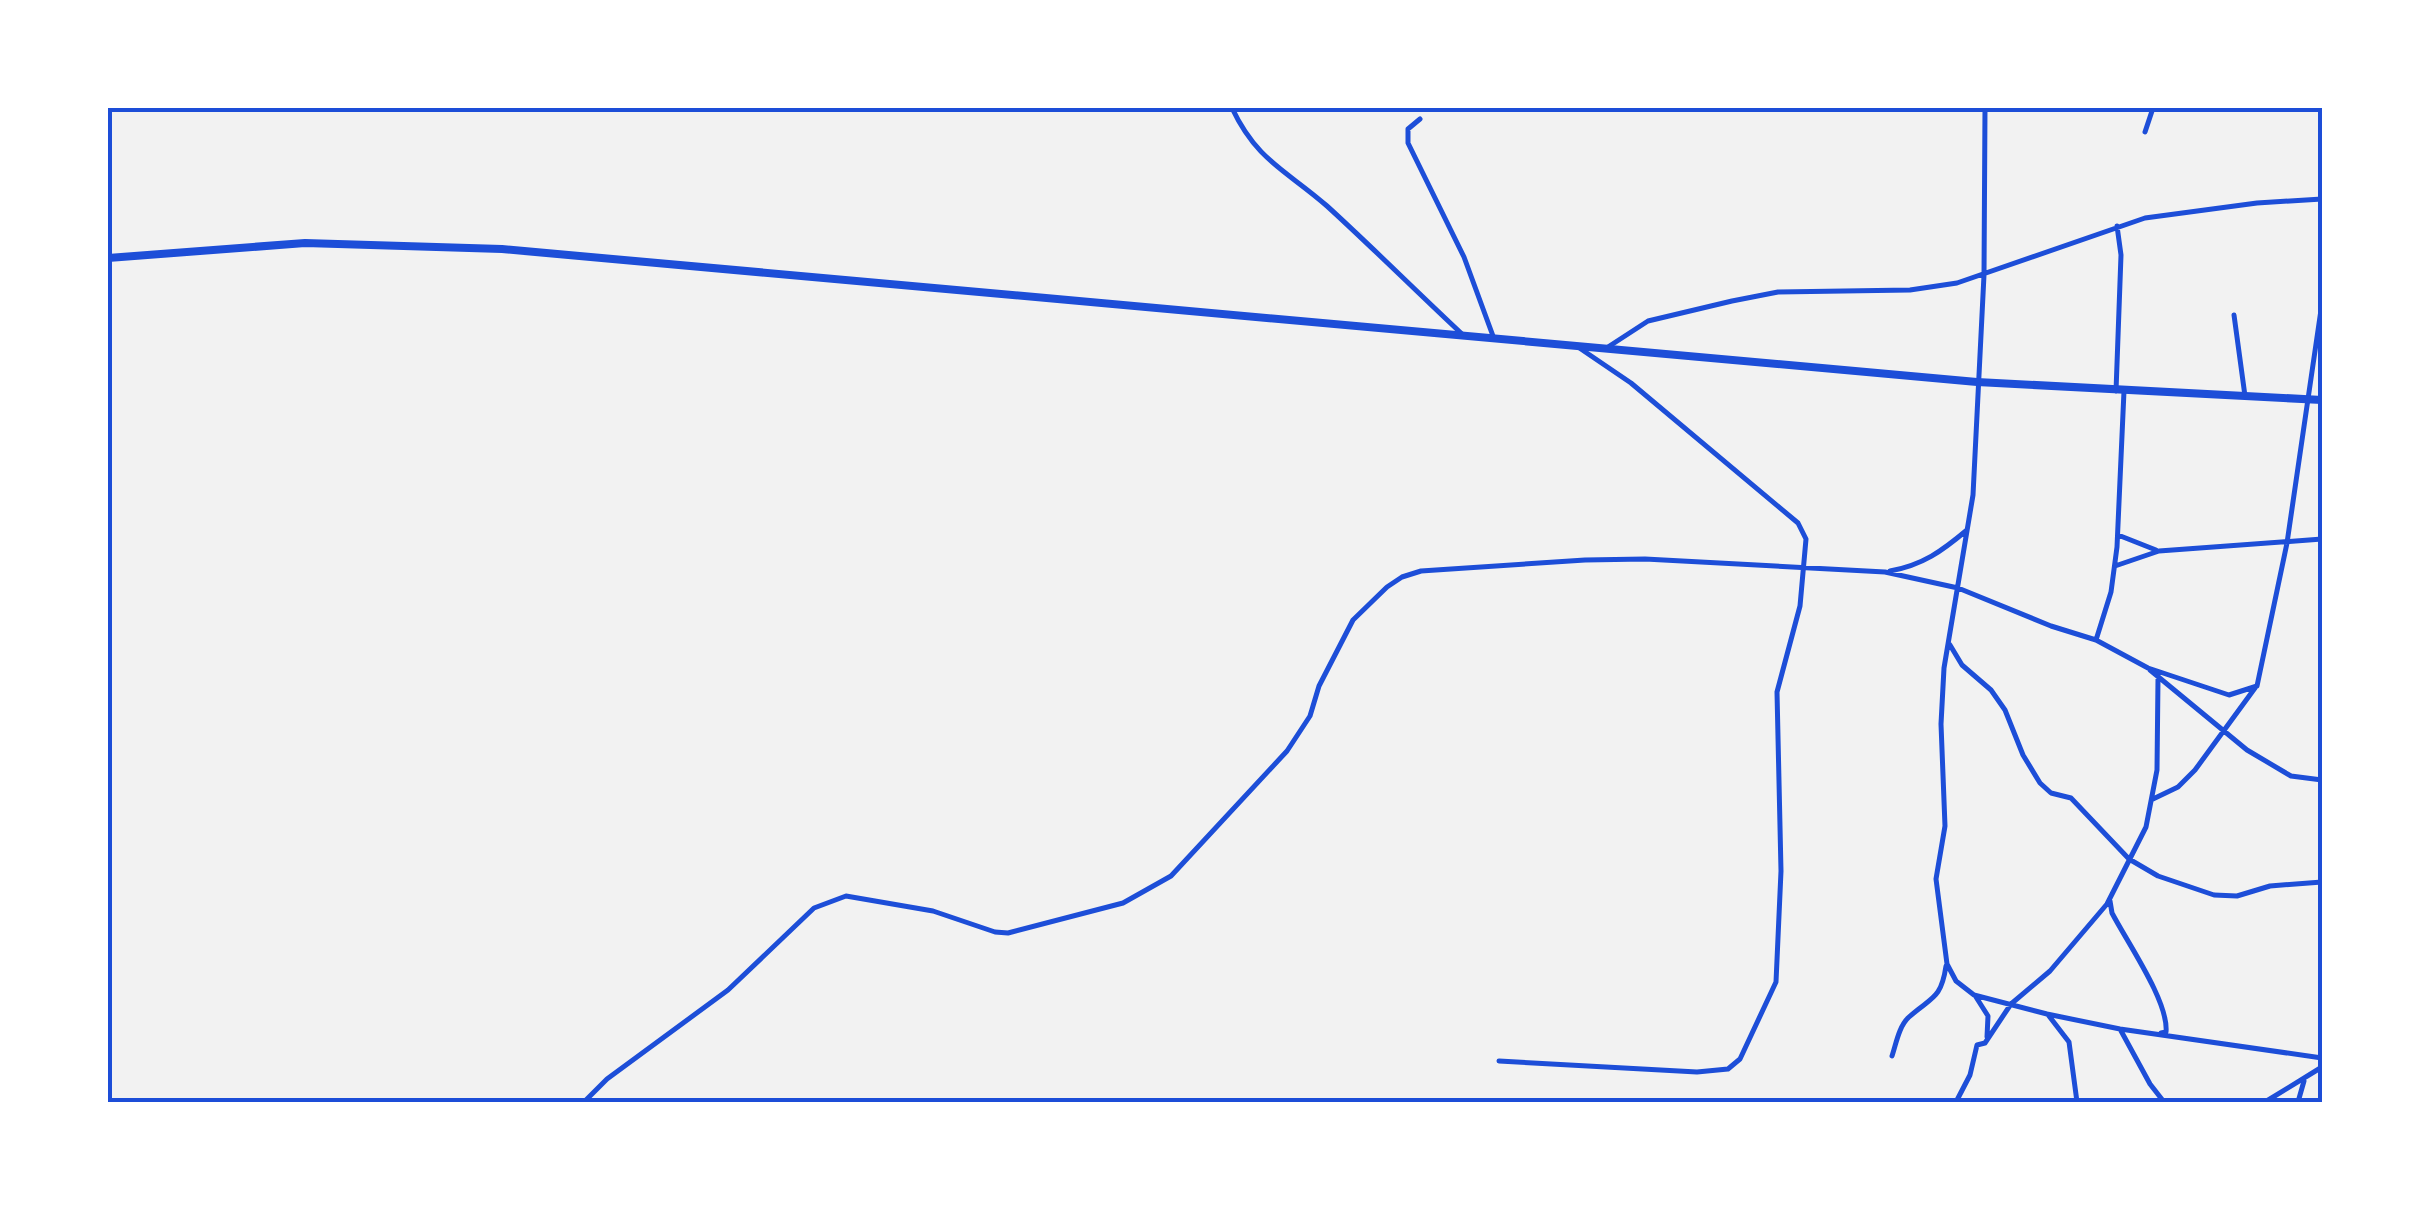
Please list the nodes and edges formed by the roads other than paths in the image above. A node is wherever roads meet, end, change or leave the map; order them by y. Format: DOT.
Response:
graph roads {
  1 [pos="1232,108"];
  2 [pos="1984,108"];
  3 [pos="2153,108"];
  4 [pos="1420,119"];
  5 [pos="2146,132"];
  6 [pos="2322,199"];
  7 [pos="2117,226"];
  8 [pos="108,258"];
  9 [pos="1984,275"];
  10 [pos="2322,303"];
  11 [pos="2234,315"];
  12 [pos="1462,334"];
  13 [pos="1494,338"];
  14 [pos="1574,344"];
  15 [pos="1608,346"];
  16 [pos="1977,382"];
  17 [pos="2120,391"];
  18 [pos="2245,396"];
  19 [pos="2306,399"];
  20 [pos="2322,400"];
  21 [pos="1969,528"];
  22 [pos="2118,535"];
  23 [pos="2322,539"];
  24 [pos="2287,543"];
  25 [pos="2159,551"];
  26 [pos="2115,566"];
  27 [pos="1803,569"];
  28 [pos="1885,572"];
  29 [pos="1958,588"];
  30 [pos="2096,640"];
  31 [pos="1948,643"];
  32 [pos="2148,668"];
  33 [pos="2158,679"];
  34 [pos="2257,686"];
  35 [pos="2225,732"];
  36 [pos="2322,780"];
  37 [pos="2154,799"];
  38 [pos="2128,859"];
  39 [pos="2322,882"];
  40 [pos="2110,898"];
  41 [pos="1947,964"];
  42 [pos="1974,995"];
  43 [pos="2010,1004"];
  44 [pos="2048,1014"];
  45 [pos="2120,1029"];
  46 [pos="2159,1034"];
  47 [pos="1986,1043"];
  48 [pos="1892,1056"];
  49 [pos="2322,1058"];
  50 [pos="1499,1061"];
  51 [pos="2322,1068"];
  52 [pos="2305,1078"];
  53 [pos="584,1102"];
  54 [pos="1956,1102"];
  55 [pos="2076,1102"];
  56 [pos="2164,1102"];
  57 [pos="2265,1102"];
  58 [pos="2298,1102"];
  1 -- 12 [label="street"];
  2 -- 9 [label="street"];
  3 -- 5 [label="street"];
  4 -- 13 [label="street"];
  6 -- 7 [label="street"];
  7 -- 9 [label="street"];
  7 -- 17 [label="street"];
  8 -- 12 [label="main road"];
  9 -- 15 [label="street"];
  9 -- 16 [label="street"];
  10 -- 19 [label="street"];
  11 -- 18 [label="street"];
  12 -- 13 [label="main road"];
  13 -- 14 [label="main road"];
  14 -- 15 [label="main road"];
  14 -- 27 [label="street"];
  15 -- 16 [label="main road"];
  16 -- 17 [label="main road"];
  16 -- 21 [label="street"];
  17 -- 18 [label="main road"];
  17 -- 22 [label="street"];
  18 -- 19 [label="main road"];
  19 -- 20 [label="main road"];
  19 -- 24 [label="street"];
  21 -- 28 [label="street"];
  21 -- 29 [label="street"];
  22 -- 25 [label="street"];
  22 -- 26 [label="street"];
  23 -- 24 [label="street"];
  24 -- 25 [label="street"];
  24 -- 34 [label="street"];
  25 -- 26 [label="street"];
  26 -- 30 [label="street"];
  27 -- 28 [label="street"];
  27 -- 50 [label="street"];
  27 -- 53 [label="street"];
  28 -- 29 [label="street"];
  29 -- 30 [label="street"];
  29 -- 31 [label="street"];
  30 -- 32 [label="street"];
  31 -- 38 [label="street"];
  31 -- 41 [label="street"];
  32 -- 33 [label="street"];
  32 -- 34 [label="street"];
  33 -- 35 [label="street"];
  33 -- 37 [label="street"];
  34 -- 35 [label="street"];
  35 -- 36 [label="street"];
  35 -- 37 [label="street"];
  37 -- 38 [label="street"];
  38 -- 39 [label="street"];
  38 -- 40 [label="street"];
  40 -- 43 [label="street"];
  40 -- 46 [label="street"];
  41 -- 42 [label="street"];
  41 -- 48 [label="street"];
  42 -- 43 [label="street"];
  42 -- 47 [label="street"];
  43 -- 44 [label="street"];
  43 -- 47 [label="street"];
  44 -- 45 [label="street"];
  44 -- 55 [label="street"];
  45 -- 46 [label="street"];
  45 -- 56 [label="street"];
  46 -- 49 [label="street"];
  47 -- 54 [label="street"];
  51 -- 52 [label="street"];
  52 -- 57 [label="street"];
  52 -- 58 [label="street"];
}
